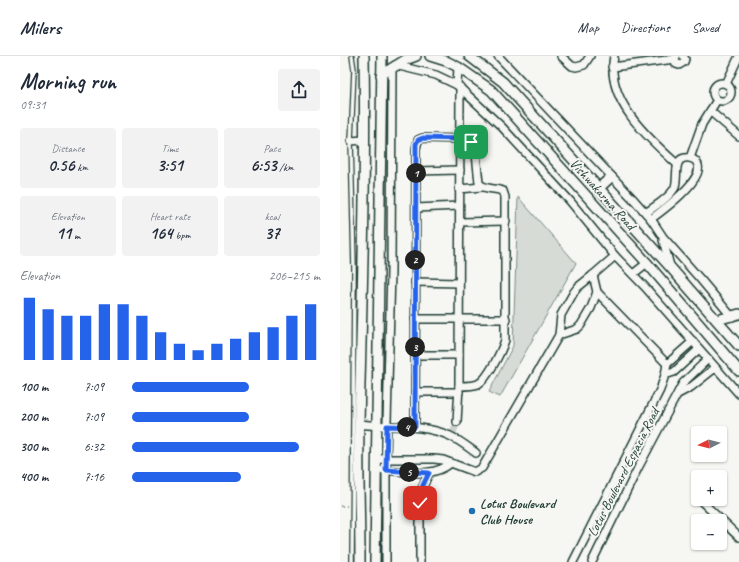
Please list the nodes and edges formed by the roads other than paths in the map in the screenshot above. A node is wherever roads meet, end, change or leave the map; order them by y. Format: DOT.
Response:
graph roads {
  1 [pos="352,56"];
  2 [pos="364,56"];
  3 [pos="382,56"];
  4 [pos="416,56"];
  5 [pos="430,56"];
  6 [pos="469,56"];
  7 [pos="498,56"];
  8 [pos="561,56"];
  9 [pos="590,56"];
  10 [pos="614,56"];
  11 [pos="683,56"];
  12 [pos="739,56"];
  13 [pos="676,58"];
  14 [pos="394,66"];
  15 [pos="458,67"];
  16 [pos="612,67"];
  17 [pos="381,75"];
  18 [pos="726,84"];
  19 [pos="459,86"];
  20 [pos="739,89"];
  21 [pos="731,92"];
  22 [pos="717,100"];
  23 [pos="710,111"];
  24 [pos="739,136"];
  25 [pos="460,139"];
  26 [pos="364,140"];
  27 [pos="352,141"];
  28 [pos="690,158"];
  29 [pos="677,164"];
  30 [pos="460,170"];
  31 [pos="416,171"];
  32 [pos="612,176"];
  33 [pos="482,187"];
  34 [pos="460,189"];
  35 [pos="598,189"];
  36 [pos="459,206"];
  37 [pos="416,208"];
  38 [pos="646,213"];
  39 [pos="651,219"];
  40 [pos="506,221"];
  41 [pos="460,222"];
  42 [pos="662,237"];
  43 [pos="615,256"];
  44 [pos="647,263"];
  45 [pos="671,268"];
  46 [pos="633,274"];
  47 [pos="593,275"];
  48 [pos="415,282"];
  49 [pos="459,283"];
  50 [pos="596,292"];
  51 [pos="736,316"];
  52 [pos="459,318"];
  53 [pos="415,319"];
  54 [pos="506,319"];
  55 [pos="717,320"];
  56 [pos="559,335"];
  57 [pos="693,341"];
  58 [pos="739,346"];
  59 [pos="699,349"];
  60 [pos="739,350"];
  61 [pos="415,355"];
  62 [pos="459,355"];
  63 [pos="708,359"];
  64 [pos="730,360"];
  65 [pos="667,364"];
  66 [pos="715,368"];
  67 [pos="738,369"];
  68 [pos="665,375"];
  69 [pos="459,389"];
  70 [pos="415,392"];
  71 [pos="678,394"];
  72 [pos="739,394"];
  73 [pos="457,422"];
  74 [pos="359,424"];
  75 [pos="377,426"];
  76 [pos="387,426"];
  77 [pos="415,427"];
  78 [pos="476,452"];
  79 [pos="376,459"];
  80 [pos="386,459"];
  81 [pos="452,463"];
  82 [pos="376,470"];
  83 [pos="386,470"];
  84 [pos="429,473"];
  85 [pos="356,506"];
  86 [pos="706,506"];
  87 [pos="739,537"];
  88 [pos="352,562"];
  89 [pos="360,562"];
  90 [pos="374,562"];
  91 [pos="386,562"];
  92 [pos="420,562"];
  93 [pos="573,562"];
  94 [pos="592,562"];
  1 -- 27 [label="lane"];
  2 -- 26 [label="street"];
  3 -- 17 [label="street"];
  4 -- 14 [label="street"];
  5 -- 15 [label="street, Vishwakarma Road"];
  6 -- 35 [label="street, Vishwakarma Road"];
  7 -- 32 [label="street"];
  8 -- 9 [label="street"];
  10 -- 16 [label="street"];
  11 -- 13 [label="street"];
  12 -- 18 [label="street"];
  13 -- 16 [label="street"];
  14 -- 17 [label="street"];
  14 -- 19 [label="street"];
  14 -- 76 [label="street"];
  15 -- 19 [label="street"];
  15 -- 44 [label="street, Vishwakarma Road"];
  16 -- 29 [label="street"];
  17 -- 75 [label="street"];
  18 -- 21 [label="street"];
  18 -- 22 [label="street"];
  19 -- 25 [label="street"];
  19 -- 43 [label="street"];
  20 -- 21 [label="street"];
  21 -- 22 [label="street"];
  22 -- 23 [label="street"];
  23 -- 24 [label="street"];
  23 -- 28 [label="street"];
  25 -- 30 [label="street"];
  25 -- 31 [label="street"];
  25 -- 33 [label="street"];
  26 -- 27 [label="street"];
  26 -- 74 [label="street"];
  27 -- 85 [label="lane"];
  28 -- 29 [label="street"];
  28 -- 39 [label="street"];
  29 -- 38 [label="street"];
  30 -- 31 [label="street"];
  30 -- 34 [label="street"];
  31 -- 37 [label="street"];
  32 -- 35 [label="street"];
  32 -- 38 [label="street"];
  33 -- 34 [label="street"];
  33 -- 40 [label="street"];
  34 -- 36 [label="street"];
  35 -- 45 [label="street, Vishwakarma Road"];
  36 -- 37 [label="street"];
  36 -- 41 [label="street"];
  37 -- 48 [label="street"];
  38 -- 39 [label="street"];
  39 -- 42 [label="street"];
  40 -- 41 [label="street"];
  40 -- 54 [label="street"];
  41 -- 49 [label="street"];
  42 -- 45 [label="street"];
  42 -- 51 [label="street"];
  43 -- 46 [label="street"];
  43 -- 47 [label="street"];
  44 -- 46 [label="street"];
  44 -- 64 [label="street, Vishwakarma Road"];
  45 -- 55 [label="street, Vishwakarma Road"];
  46 -- 57 [label="street"];
  47 -- 50 [label="street"];
  47 -- 56 [label="street"];
  48 -- 49 [label="street"];
  48 -- 53 [label="street"];
  49 -- 52 [label="street"];
  50 -- 56 [label="street"];
  50 -- 65 [label="street"];
  51 -- 55 [label="street"];
  52 -- 53 [label="street"];
  52 -- 54 [label="street"];
  52 -- 62 [label="street"];
  53 -- 61 [label="street"];
  54 -- 69 [label="street"];
  55 -- 58 [label="street, Vishwakarma Road"];
  56 -- 81 [label="street"];
  57 -- 59 [label="street"];
  57 -- 65 [label="street"];
  59 -- 63 [label="street"];
  59 -- 68 [label="street"];
  60 -- 64 [label="street"];
  61 -- 62 [label="street"];
  61 -- 70 [label="street"];
  62 -- 69 [label="street"];
  63 -- 66 [label="street"];
  63 -- 71 [label="street, Lotus Boulevard Espacia Road"];
  64 -- 67 [label="street, Vishwakarma Road"];
  65 -- 68 [label="street"];
  66 -- 71 [label="street"];
  66 -- 72 [label="street"];
  68 -- 93 [label="street"];
  69 -- 70 [label="street"];
  69 -- 73 [label="street"];
  70 -- 77 [label="street"];
  71 -- 94 [label="street, Lotus Boulevard Espacia Road"];
  74 -- 75 [label="street"];
  74 -- 85 [label="street"];
  75 -- 76 [label="street"];
  75 -- 79 [label="street"];
  76 -- 77 [label="street"];
  76 -- 80 [label="street"];
  77 -- 78 [label="street"];
  79 -- 80 [label="street"];
  79 -- 82 [label="street"];
  80 -- 81 [label="street"];
  80 -- 83 [label="street"];
  81 -- 84 [label="street"];
  82 -- 83 [label="street"];
  82 -- 90 [label="street"];
  83 -- 84 [label="street"];
  83 -- 91 [label="street"];
  84 -- 92 [label="street"];
  85 -- 88 [label="lane"];
  85 -- 89 [label="street"];
  86 -- 87 [label="street"];
}
